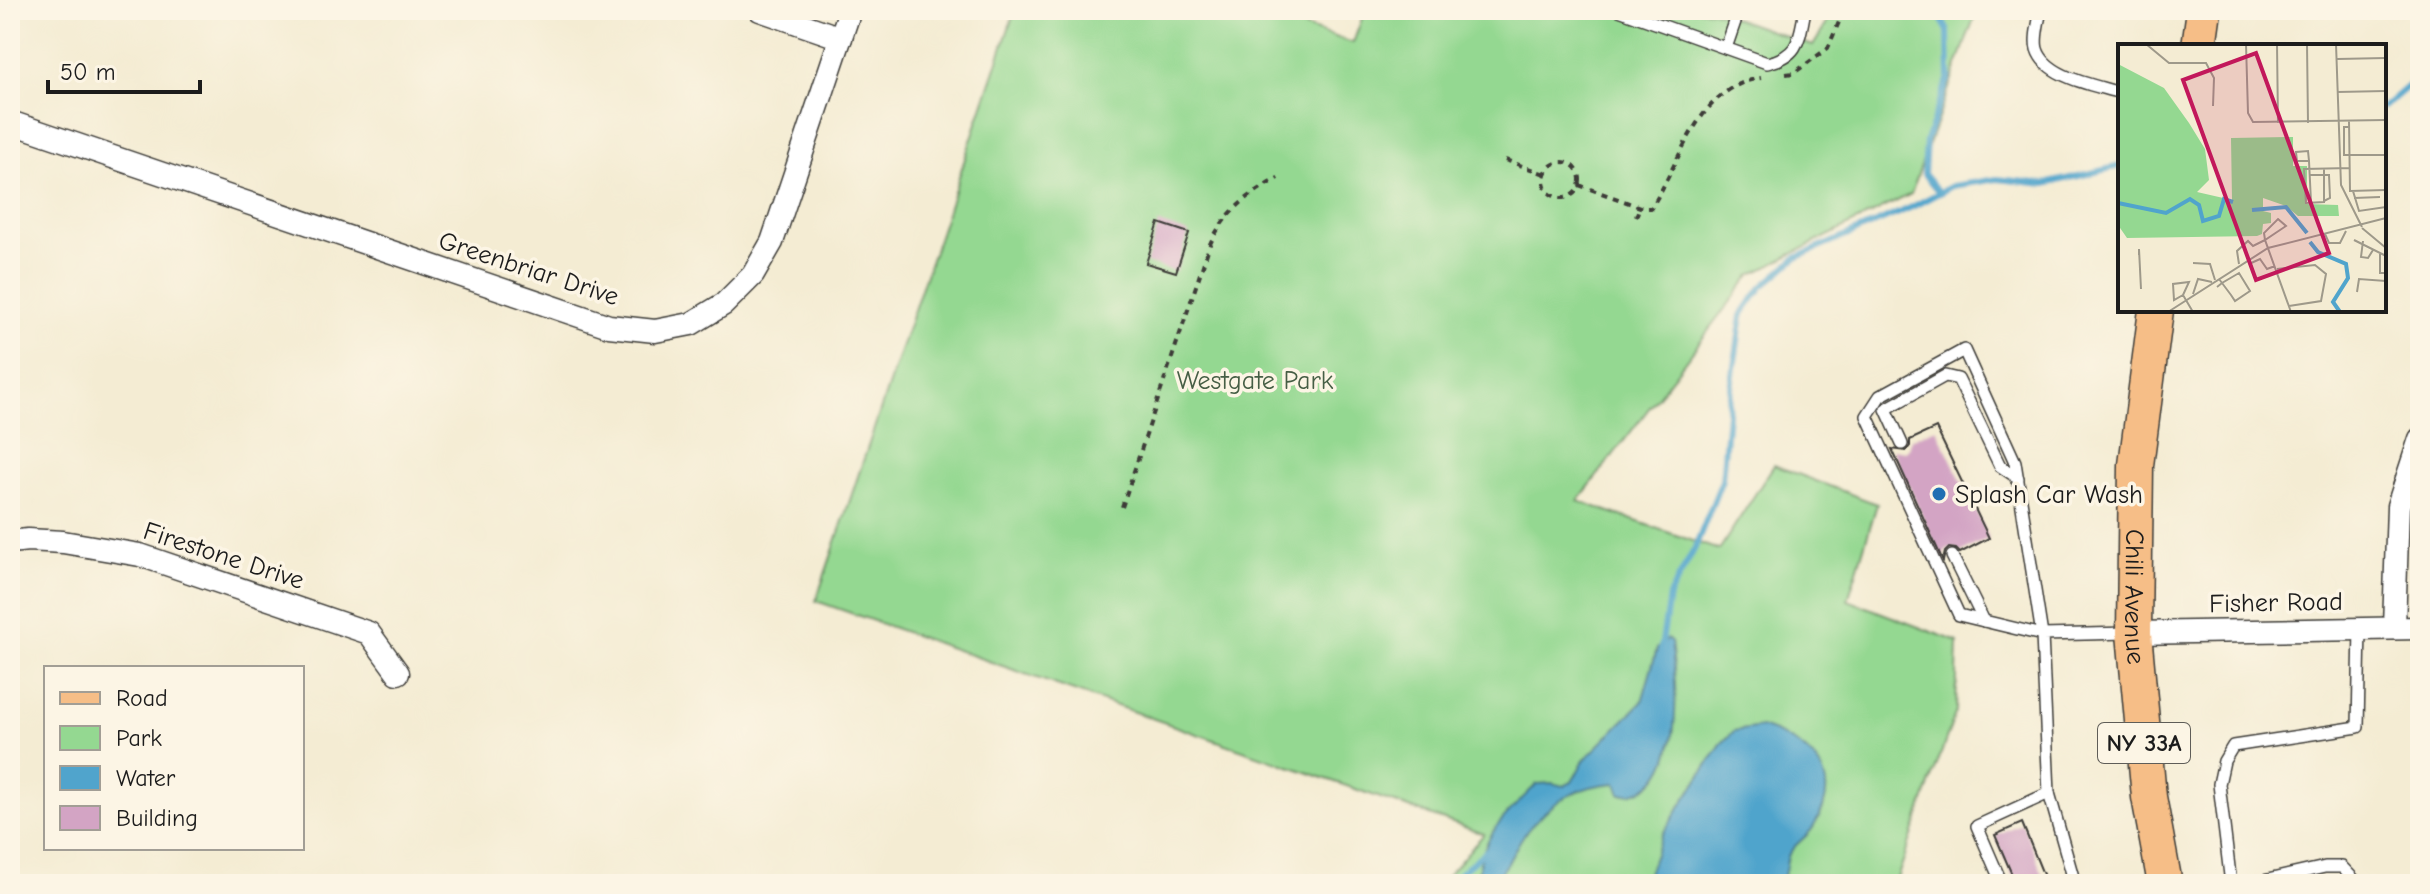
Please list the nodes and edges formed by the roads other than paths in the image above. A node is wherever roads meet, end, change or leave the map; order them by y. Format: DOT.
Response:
graph roads {
  1 [pos="760,10"];
  2 [pos="850,10"];
  3 [pos="1619,10"];
  4 [pos="1739,10"];
  5 [pos="1805,10"];
  6 [pos="2041,10"];
  7 [pos="2204,10"];
  8 [pos="841,38"];
  9 [pos="2199,44"];
  10 [pos="1726,48"];
  11 [pos="2118,92"];
  12 [pos="10,122"];
  13 [pos="2156,312"];
  14 [pos="2420,439"];
  15 [pos="1902,444"];
  16 [pos="2018,478"];
  17 [pos="10,542"];
  18 [pos="1952,556"];
  19 [pos="1984,621"];
  20 [pos="2394,627"];
  21 [pos="2360,628"];
  22 [pos="2420,628"];
  23 [pos="2134,633"];
  24 [pos="2042,635"];
  25 [pos="398,673"];
  26 [pos="2049,793"];
  27 [pos="2002,884"];
  28 [pos="2075,884"];
  29 [pos="2165,884"];
  30 [pos="2231,884"];
  31 [pos="2250,884"];
  32 [pos="2358,884"];
  1 -- 8 [label="street"];
  2 -- 8 [label="street, Greenbriar Drive"];
  3 -- 10 [label="lane"];
  4 -- 10 [label="lane"];
  5 -- 10 [label="lane"];
  6 -- 11 [label="lane"];
  7 -- 9 [label="main road"];
  8 -- 12 [label="street, Greenbriar Drive"];
  13 -- 23 [label="main road, Chili Avenue / NY 33A"];
  14 -- 20 [label="street"];
  15 -- 16 [label="lane"];
  16 -- 19 [label="lane"];
  16 -- 24 [label="lane"];
  17 -- 25 [label="street, Firestone Drive"];
  18 -- 19 [label="lane"];
  19 -- 24 [label="lane"];
  20 -- 21 [label="street, Fisher Road"];
  20 -- 22 [label="street, Fisher Road"];
  21 -- 23 [label="street, Fisher Road"];
  21 -- 30 [label="lane"];
  23 -- 24 [label="lane"];
  23 -- 29 [label="main road, Chili Avenue / NY 33A"];
  24 -- 26 [label="lane"];
  26 -- 27 [label="lane"];
  26 -- 28 [label="lane"];
  31 -- 32 [label="lane"];
}
